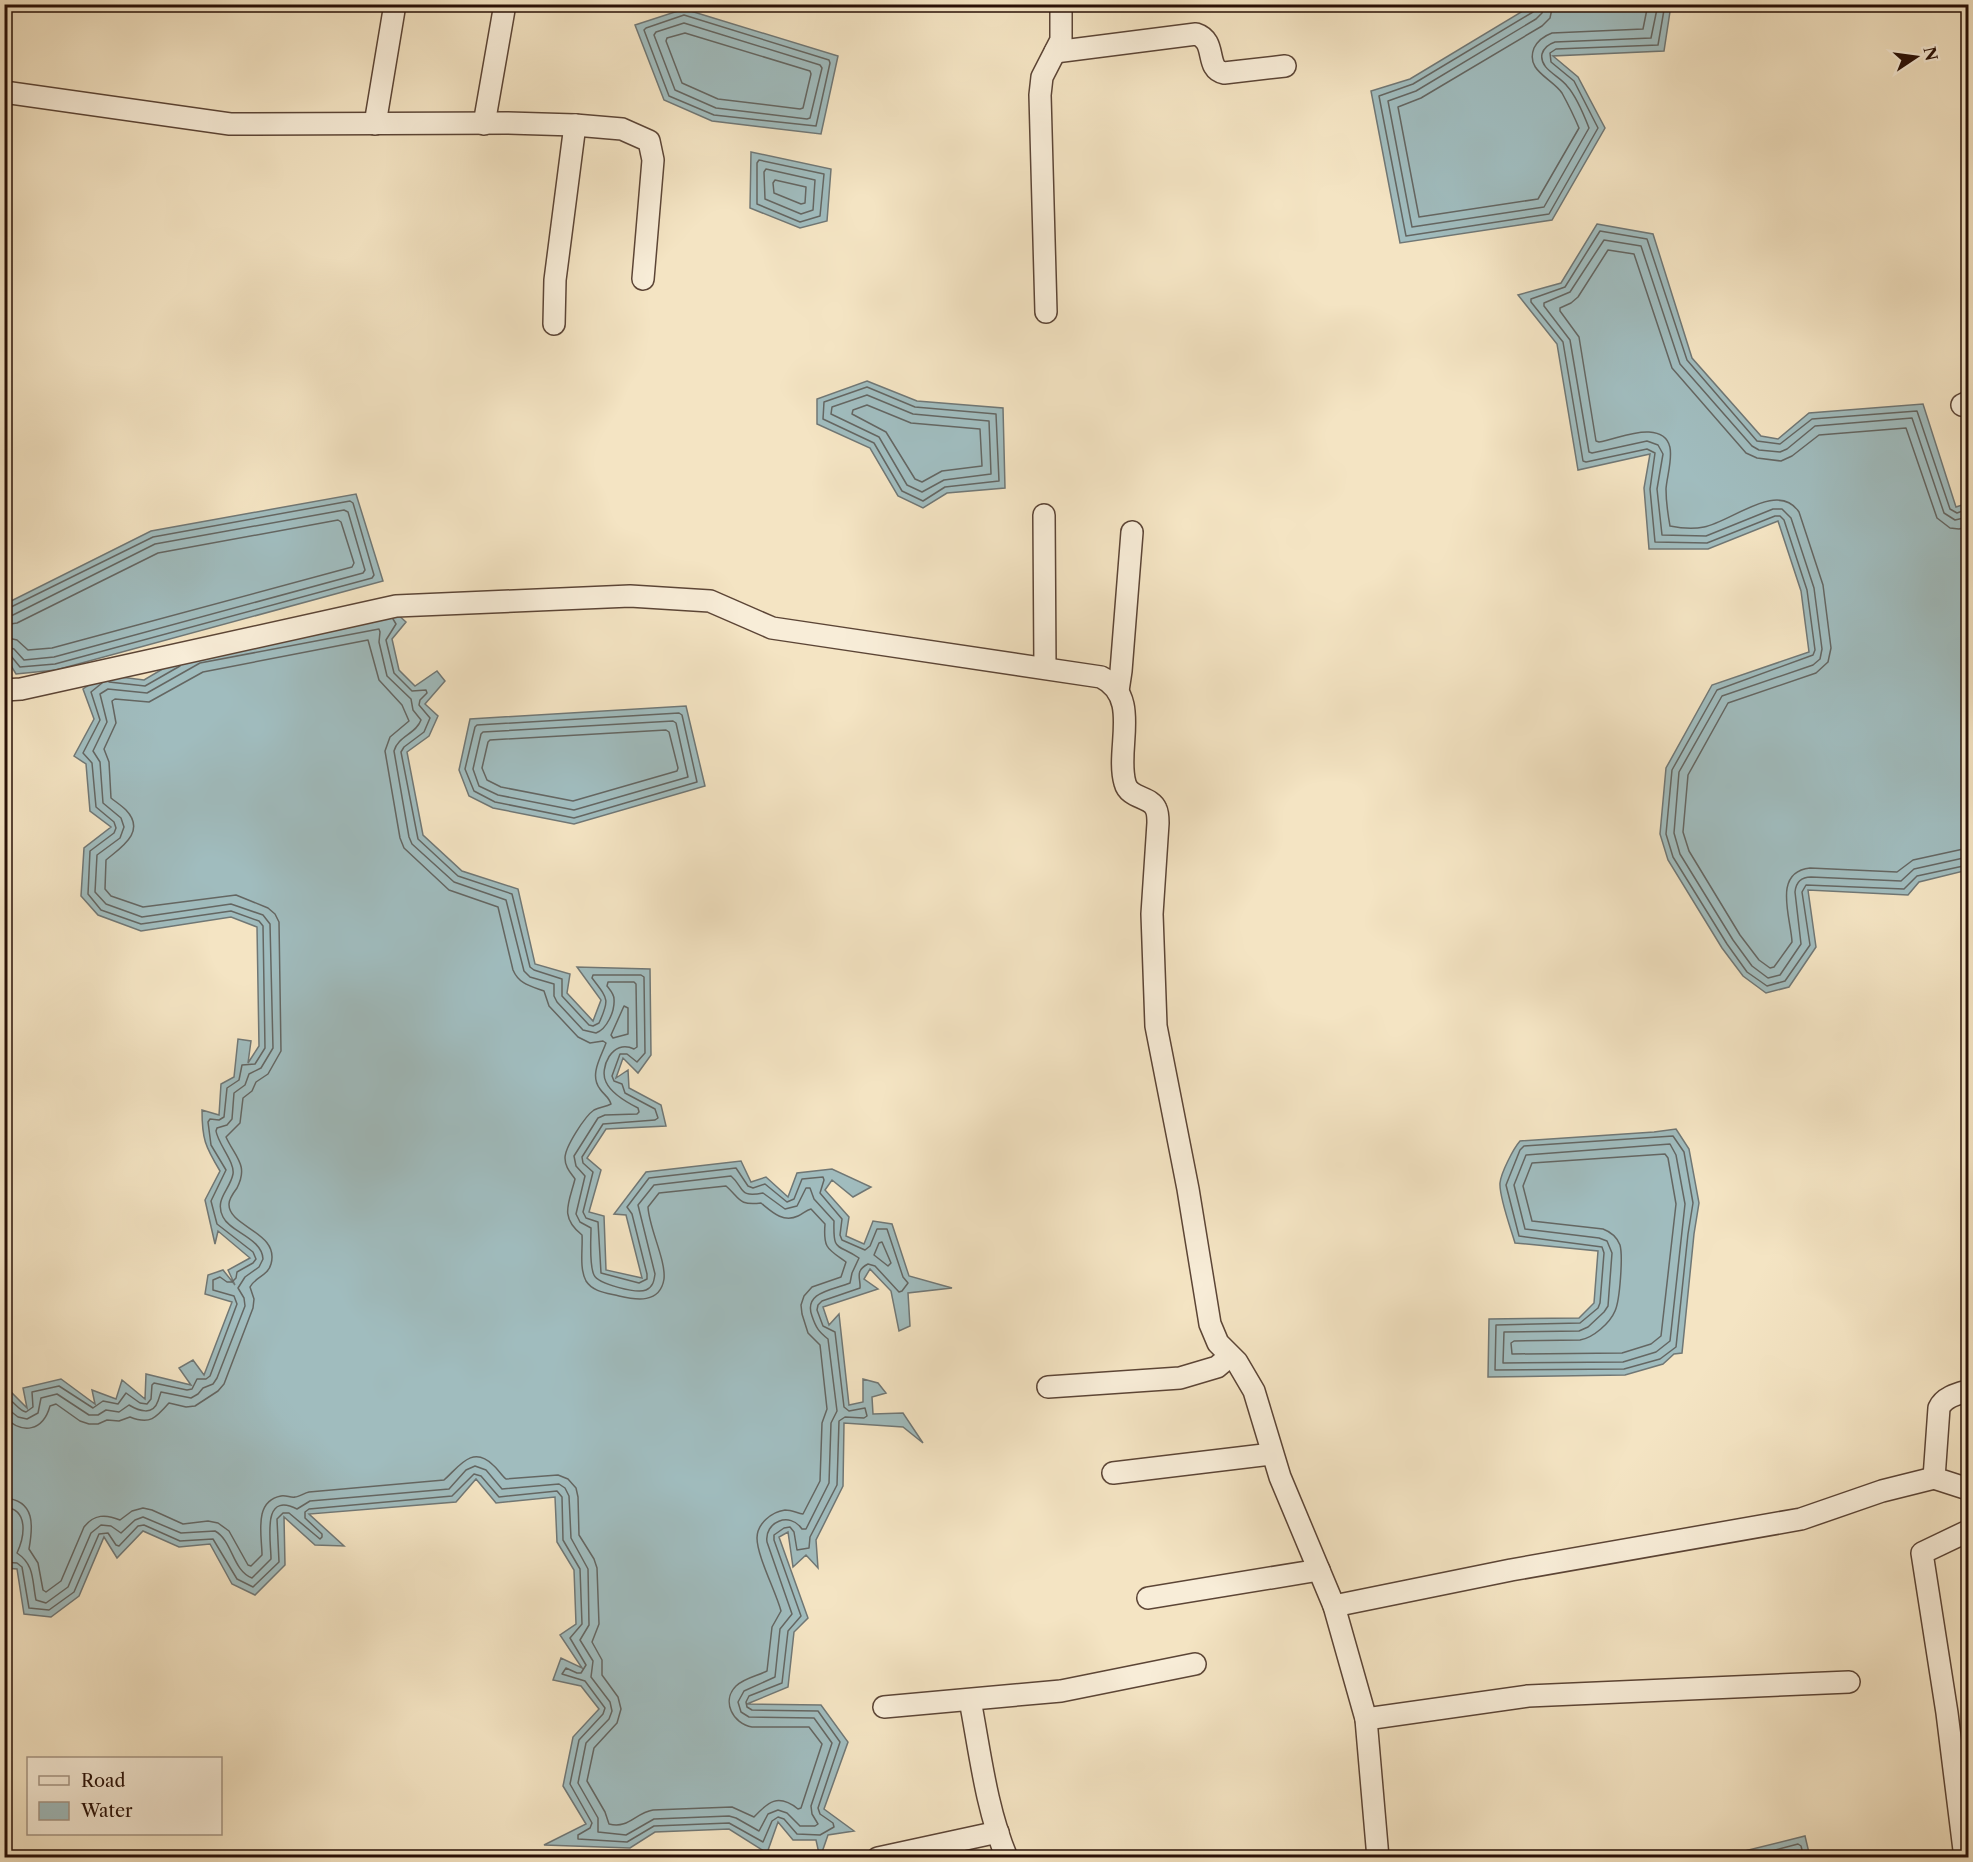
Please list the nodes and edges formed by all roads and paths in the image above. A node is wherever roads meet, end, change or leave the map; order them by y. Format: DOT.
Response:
graph roads {
  1 [pos="395,4"];
  2 [pos="505,4"];
  3 [pos="1061,4"];
  4 [pos="1054,52"];
  5 [pos="1285,66"];
  6 [pos="4,92"];
  7 [pos="375,124"];
  8 [pos="484,124"];
  9 [pos="575,125"];
  10 [pos="643,279"];
  11 [pos="1046,312"];
  12 [pos="554,324"];
  13 [pos="1044,515"];
  14 [pos="1132,532"];
  15 [pos="1045,668"];
  16 [pos="4,690"];
  17 [pos="1118,691"];
  18 [pos="1230,1356"];
  19 [pos="1048,1387"];
  20 [pos="1968,1390"];
  21 [pos="1272,1454"];
  22 [pos="1113,1473"];
  23 [pos="1934,1478"];
  24 [pos="1968,1489"];
  25 [pos="1968,1531"];
  26 [pos="1319,1570"];
  27 [pos="1149,1598"];
  28 [pos="1334,1606"];
  29 [pos="1195,1665"];
  30 [pos="1849,1682"];
  31 [pos="970,1700"];
  32 [pos="884,1707"];
  33 [pos="1366,1719"];
  34 [pos="998,1832"];
  35 [pos="878,1857"];
  36 [pos="1007,1857"];
  37 [pos="1377,1857"];
  38 [pos="1965,1857"];
  1 -- 7 [label="street"];
  2 -- 8 [label="street"];
  3 -- 4 [label="street"];
  4 -- 5 [label="street"];
  4 -- 11 [label="street"];
  6 -- 7 [label="street"];
  7 -- 8 [label="street"];
  8 -- 9 [label="street"];
  9 -- 10 [label="street"];
  9 -- 12 [label="street"];
  13 -- 15 [label="street"];
  14 -- 17 [label="street"];
  15 -- 16 [label="street"];
  15 -- 17 [label="street"];
  17 -- 18 [label="street"];
  18 -- 19 [label="street"];
  18 -- 21 [label="street"];
  20 -- 23 [label="street"];
  21 -- 22 [label="street"];
  21 -- 26 [label="street"];
  23 -- 24 [label="street"];
  23 -- 28 [label="street"];
  25 -- 38 [label="street"];
  26 -- 27 [label="street"];
  26 -- 28 [label="street"];
  28 -- 33 [label="street"];
  29 -- 31 [label="street"];
  30 -- 33 [label="street"];
  31 -- 32 [label="street"];
  31 -- 34 [label="street"];
  33 -- 37 [label="street"];
  34 -- 35 [label="street"];
  34 -- 36 [label="street"];
}
